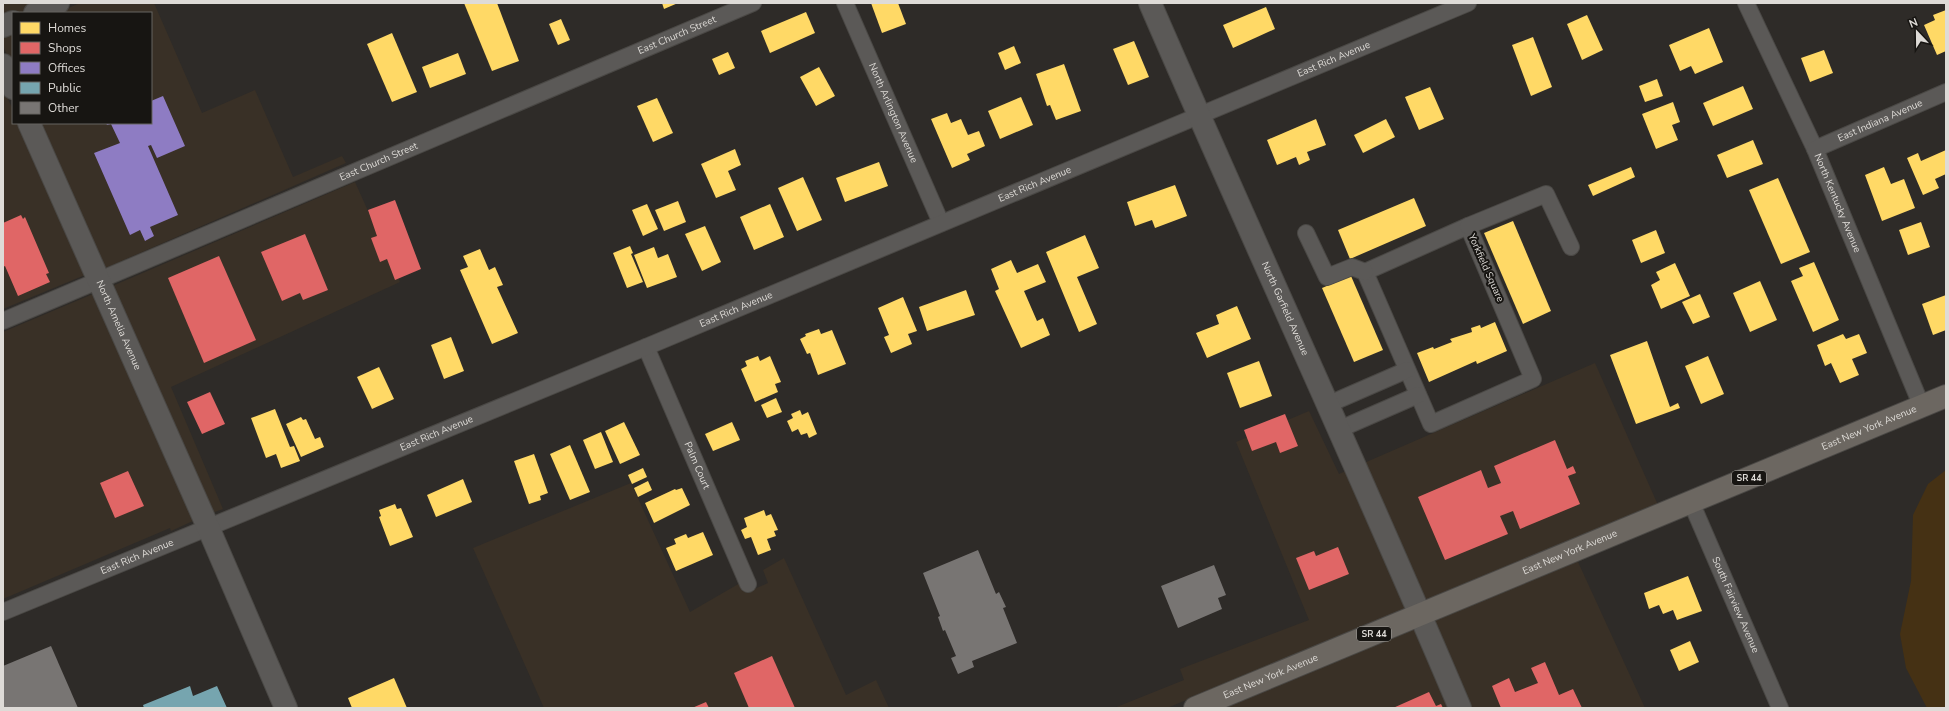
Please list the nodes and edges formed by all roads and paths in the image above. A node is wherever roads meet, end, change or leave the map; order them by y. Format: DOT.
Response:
graph roads {
  1 [pos="58,3"];
  2 [pos="753,3"];
  3 [pos="845,3"];
  4 [pos="1150,3"];
  5 [pos="1468,3"];
  6 [pos="1746,3"];
  7 [pos="37,12"];
  8 [pos="3,65"];
  9 [pos="12,86"];
  10 [pos="1946,92"];
  11 [pos="1199,117"];
  12 [pos="28,124"];
  13 [pos="1815,149"];
  14 [pos="941,223"];
  15 [pos="1468,226"];
  16 [pos="1306,233"];
  17 [pos="1571,247"];
  18 [pos="1365,272"];
  19 [pos="98,280"];
  20 [pos="3,321"];
  21 [pos="646,347"];
  22 [pos="1407,370"];
  23 [pos="1418,395"];
  24 [pos="1946,396"];
  25 [pos="1329,404"];
  26 [pos="1922,406"];
  27 [pos="1340,429"];
  28 [pos="1691,502"];
  29 [pos="208,527"];
  30 [pos="748,584"];
  31 [pos="3,612"];
  32 [pos="1420,615"];
  33 [pos="286,708"];
  34 [pos="1195,708"];
  35 [pos="1460,708"];
  36 [pos="1780,708"];
  1 -- 7 [label="street"];
  2 -- 19 [label="street, East Church Street"];
  3 -- 14 [label="street, North Arlington Avenue"];
  4 -- 11 [label="street, North Garfield Avenue"];
  5 -- 11 [label="street, East Rich Avenue"];
  6 -- 13 [label="street, North Kentucky Avenue"];
  8 -- 9 [label="street"];
  10 -- 13 [label="street, East Indiana Avenue"];
  11 -- 14 [label="street, East Rich Avenue"];
  11 -- 25 [label="street, North Garfield Avenue"];
  12 -- 19 [label="street, North Amelia Avenue"];
  13 -- 26 [label="street, North Kentucky Avenue"];
  14 -- 21 [label="street, East Rich Avenue"];
  15 -- 17 [label="street"];
  15 -- 18 [label="street, Yorkfield Square"];
  15 -- 23 [label="street, Yorkfield Square"];
  16 -- 18 [label="street"];
  18 -- 22 [label="street, Yorkfield Square"];
  19 -- 20 [label="street, East Church Street"];
  19 -- 29 [label="street, North Amelia Avenue"];
  21 -- 29 [label="street, East Rich Avenue"];
  21 -- 30 [label="street, Palm Court"];
  22 -- 23 [label="street, Yorkfield Square"];
  22 -- 25 [label="street"];
  23 -- 27 [label="street"];
  24 -- 26 [label="main road, East New York Avenue / SR 44"];
  25 -- 27 [label="street, North Garfield Avenue"];
  26 -- 28 [label="main road, East New York Avenue / SR 44"];
  27 -- 32 [label="street, North Garfield Avenue"];
  28 -- 32 [label="main road, East New York Avenue / SR 44"];
  28 -- 36 [label="street, South Fairview Avenue"];
  29 -- 31 [label="street, East Rich Avenue"];
  29 -- 33 [label="street, North Amelia Avenue"];
  32 -- 34 [label="main road, East New York Avenue / SR 44"];
  32 -- 35 [label="street, North Garfield Avenue"];
}
